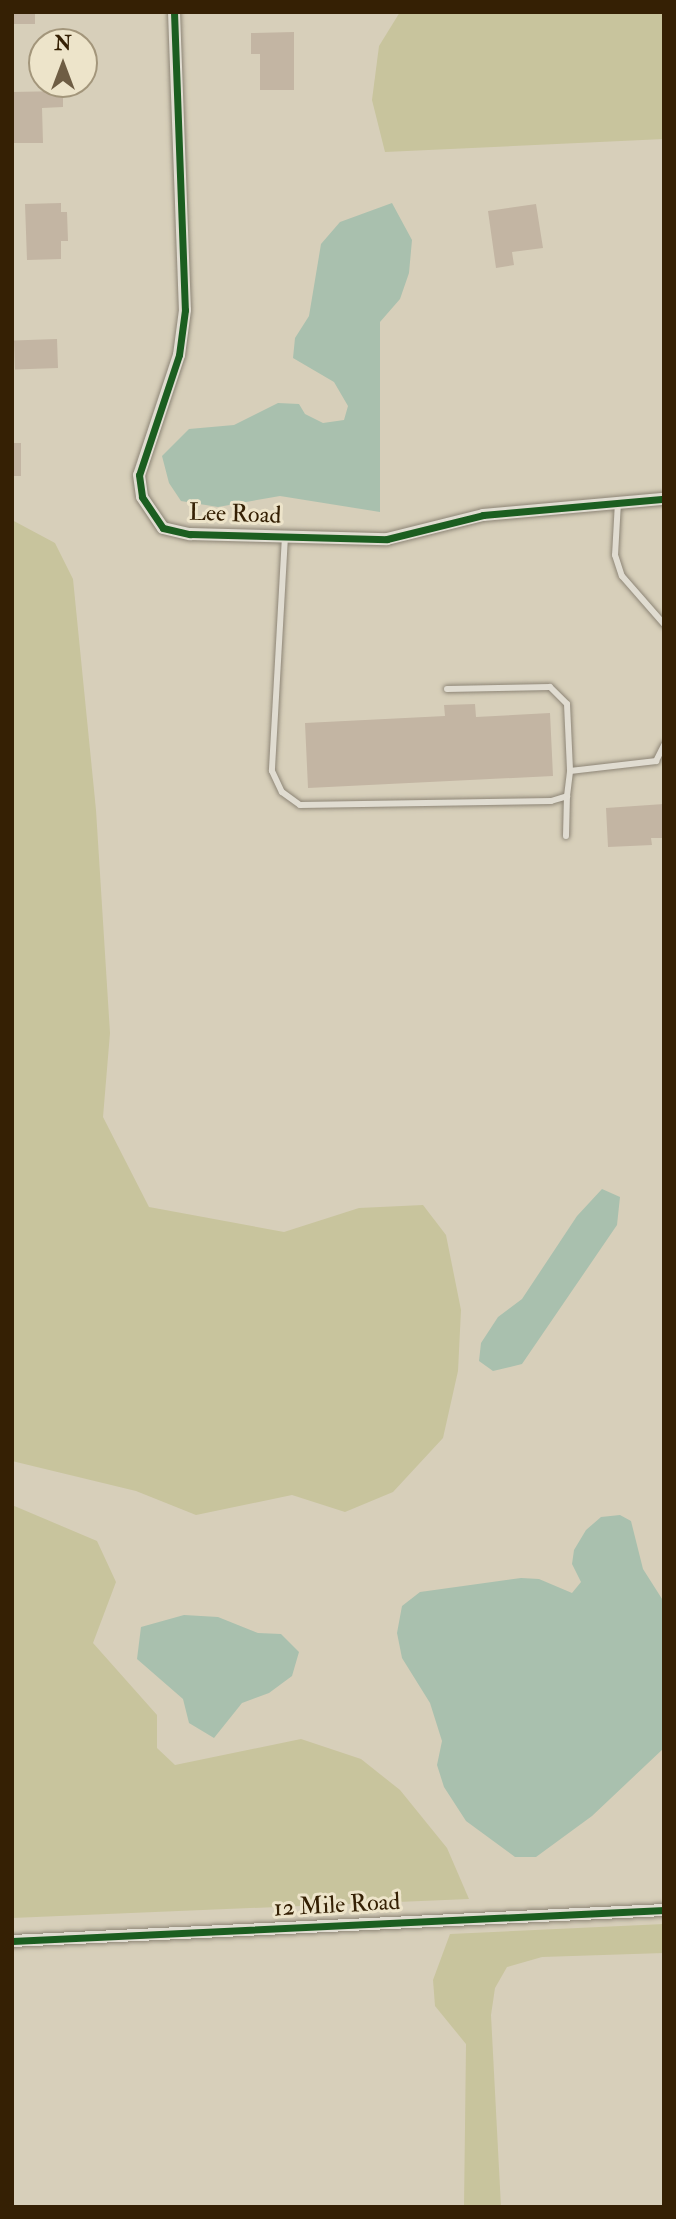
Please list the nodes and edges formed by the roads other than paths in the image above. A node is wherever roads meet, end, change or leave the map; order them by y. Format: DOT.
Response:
graph roads {
  1 [pos="174,12"];
  2 [pos="664,499"];
  3 [pos="618,502"];
  4 [pos="285,536"];
  5 [pos="664,624"];
  6 [pos="447,689"];
  7 [pos="664,745"];
  8 [pos="570,771"];
  9 [pos="567,796"];
  10 [pos="566,836"];
  11 [pos="664,1910"];
  12 [pos="12,1941"];
  1 -- 4 [label="street, Lee Road"];
  2 -- 3 [label="street, Lee Road"];
  3 -- 4 [label="street, Lee Road"];
  3 -- 5 [label="lane"];
  4 -- 9 [label="lane"];
  6 -- 8 [label="lane"];
  7 -- 8 [label="lane"];
  8 -- 9 [label="lane"];
  9 -- 10 [label="lane"];
  11 -- 12 [label="street, 12 Mile Road"];
}
